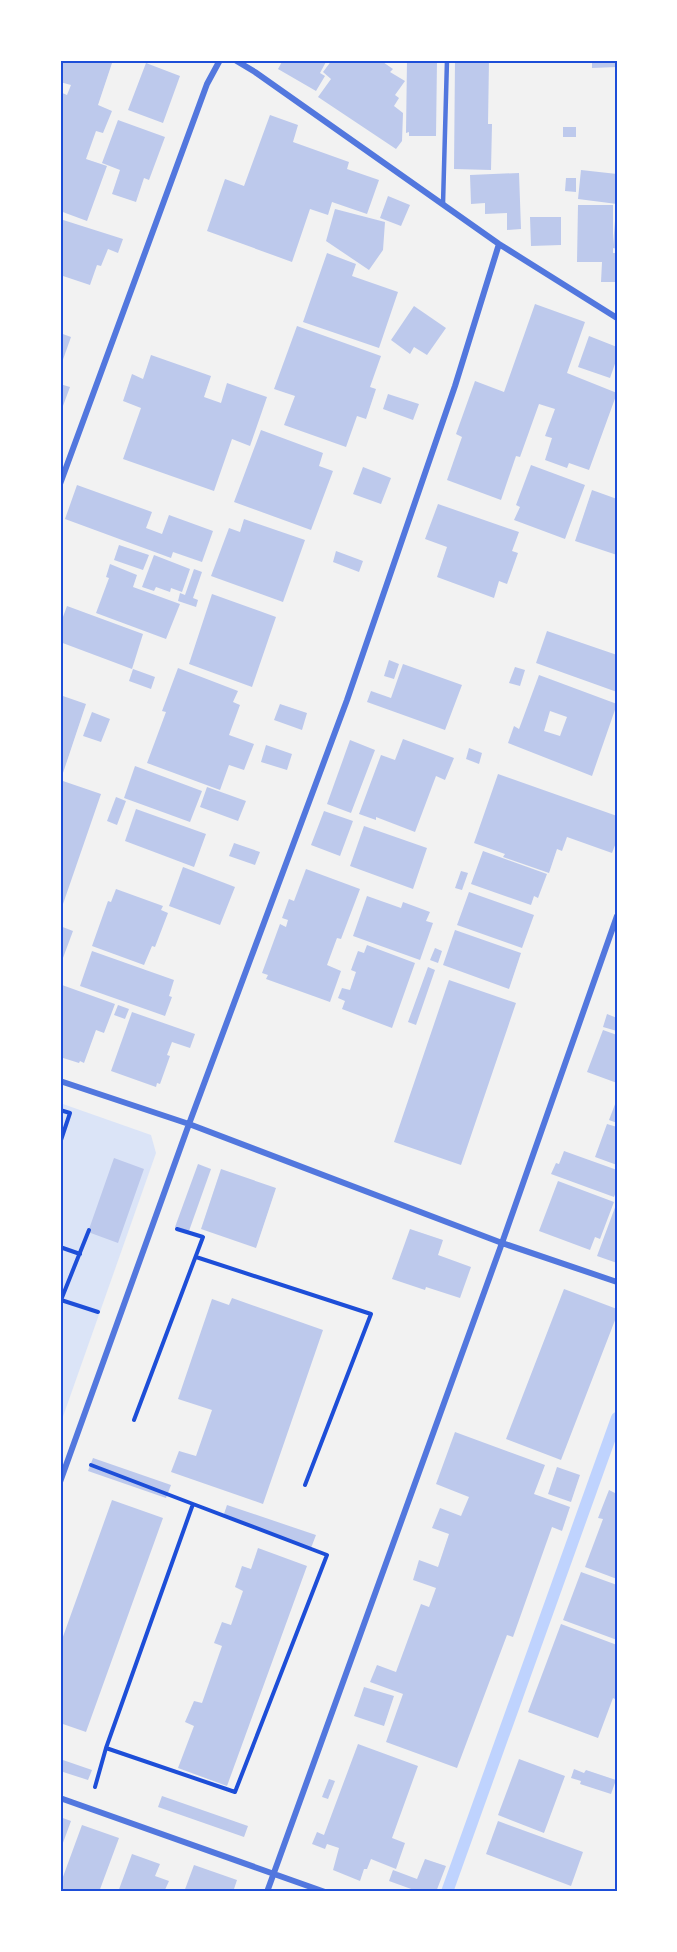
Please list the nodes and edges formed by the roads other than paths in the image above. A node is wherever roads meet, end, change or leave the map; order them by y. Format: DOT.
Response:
graph roads {
  1 [pos="220,60"];
  2 [pos="234,60"];
  3 [pos="447,60"];
  4 [pos="443,204"];
  5 [pos="499,244"];
  6 [pos="617,318"];
  7 [pos="60,484"];
  8 [pos="617,916"];
  9 [pos="60,1081"];
  10 [pos="189,1124"];
  11 [pos="502,1243"];
  12 [pos="617,1282"];
  13 [pos="60,1482"];
  14 [pos="60,1798"];
  15 [pos="274,1874"];
  16 [pos="267,1892"];
  17 [pos="325,1892"];
  1 -- 7 [label="street"];
  2 -- 4 [label="street"];
  3 -- 4 [label="lane"];
  4 -- 5 [label="street"];
  5 -- 6 [label="street"];
  5 -- 10 [label="street"];
  8 -- 11 [label="street"];
  9 -- 10 [label="street"];
  10 -- 11 [label="street"];
  10 -- 13 [label="street"];
  11 -- 12 [label="street"];
  11 -- 15 [label="street"];
  14 -- 15 [label="street"];
  15 -- 16 [label="street"];
  15 -- 17 [label="street"];
}
